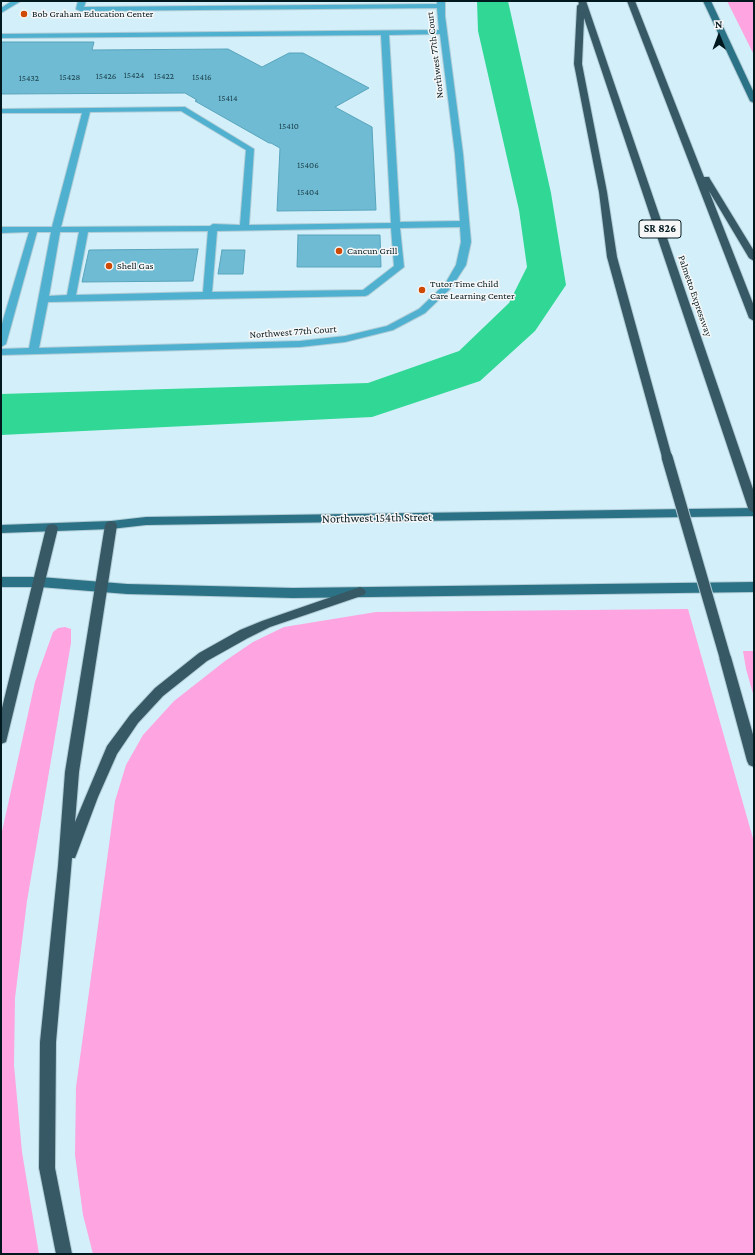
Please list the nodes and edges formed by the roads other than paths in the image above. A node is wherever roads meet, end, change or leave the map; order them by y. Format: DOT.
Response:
graph roads {
  1 [pos="17,1"];
  2 [pos="82,1"];
  3 [pos="582,1"];
  4 [pos="631,1"];
  5 [pos="707,1"];
  6 [pos="441,3"];
  7 [pos="394,4"];
  8 [pos="1,11"];
  9 [pos="443,32"];
  10 [pos="385,33"];
  11 [pos="1,36"];
  12 [pos="754,101"];
  13 [pos="1,111"];
  14 [pos="86,111"];
  15 [pos="689,151"];
  16 [pos="465,224"];
  17 [pos="396,225"];
  18 [pos="213,227"];
  19 [pos="244,228"];
  20 [pos="34,229"];
  21 [pos="56,229"];
  22 [pos="84,229"];
  23 [pos="1,230"];
  24 [pos="754,258"];
  25 [pos="207,295"];
  26 [pos="71,298"];
  27 [pos="44,299"];
  28 [pos="754,318"];
  29 [pos="1,344"];
  30 [pos="1,352"];
  31 [pos="33,352"];
  32 [pos="754,508"];
  33 [pos="754,512"];
  34 [pos="111,526"];
  35 [pos="52,528"];
  36 [pos="1,529"];
  37 [pos="1,582"];
  38 [pos="40,582"];
  39 [pos="100,587"];
  40 [pos="754,587"];
  41 [pos="360,592"];
  42 [pos="1,738"];
  43 [pos="754,762"];
  44 [pos="66,866"];
  45 [pos="64,1254"];
  1 -- 8 [label="street"];
  2 -- 7 [label="street"];
  3 -- 32 [label="highway, Palmetto Expressway / SR 826"];
  3 -- 43 [label="highway, bridge"];
  4 -- 15 [label="highway"];
  5 -- 12 [label="main road"];
  6 -- 7 [label="street"];
  6 -- 9 [label="street, Northwest 77th Court"];
  9 -- 10 [label="street"];
  9 -- 16 [label="street, Northwest 77th Court"];
  10 -- 11 [label="street"];
  10 -- 17 [label="street"];
  13 -- 14 [label="street"];
  14 -- 19 [label="street"];
  14 -- 21 [label="street"];
  15 -- 24 [label="highway"];
  15 -- 28 [label="highway"];
  16 -- 17 [label="street"];
  16 -- 31 [label="street, Northwest 77th Court"];
  17 -- 19 [label="street"];
  17 -- 25 [label="street"];
  18 -- 19 [label="street"];
  18 -- 22 [label="street"];
  18 -- 25 [label="street"];
  20 -- 21 [label="street"];
  20 -- 23 [label="street"];
  20 -- 29 [label="street"];
  21 -- 22 [label="street"];
  21 -- 27 [label="street"];
  22 -- 26 [label="street"];
  25 -- 26 [label="street"];
  26 -- 27 [label="street"];
  27 -- 31 [label="street"];
  30 -- 31 [label="street, Northwest 77th Court"];
  33 -- 34 [label="main road, Northwest 154th Street"];
  34 -- 35 [label="main road, Northwest 154th Street"];
  34 -- 39 [label="highway"];
  35 -- 36 [label="main road, Northwest 154th Street"];
  35 -- 38 [label="highway"];
  37 -- 38 [label="main road"];
  38 -- 39 [label="main road"];
  38 -- 42 [label="highway"];
  39 -- 41 [label="main road"];
  39 -- 44 [label="highway"];
  40 -- 41 [label="main road"];
  41 -- 44 [label="highway"];
  44 -- 45 [label="highway"];
}
